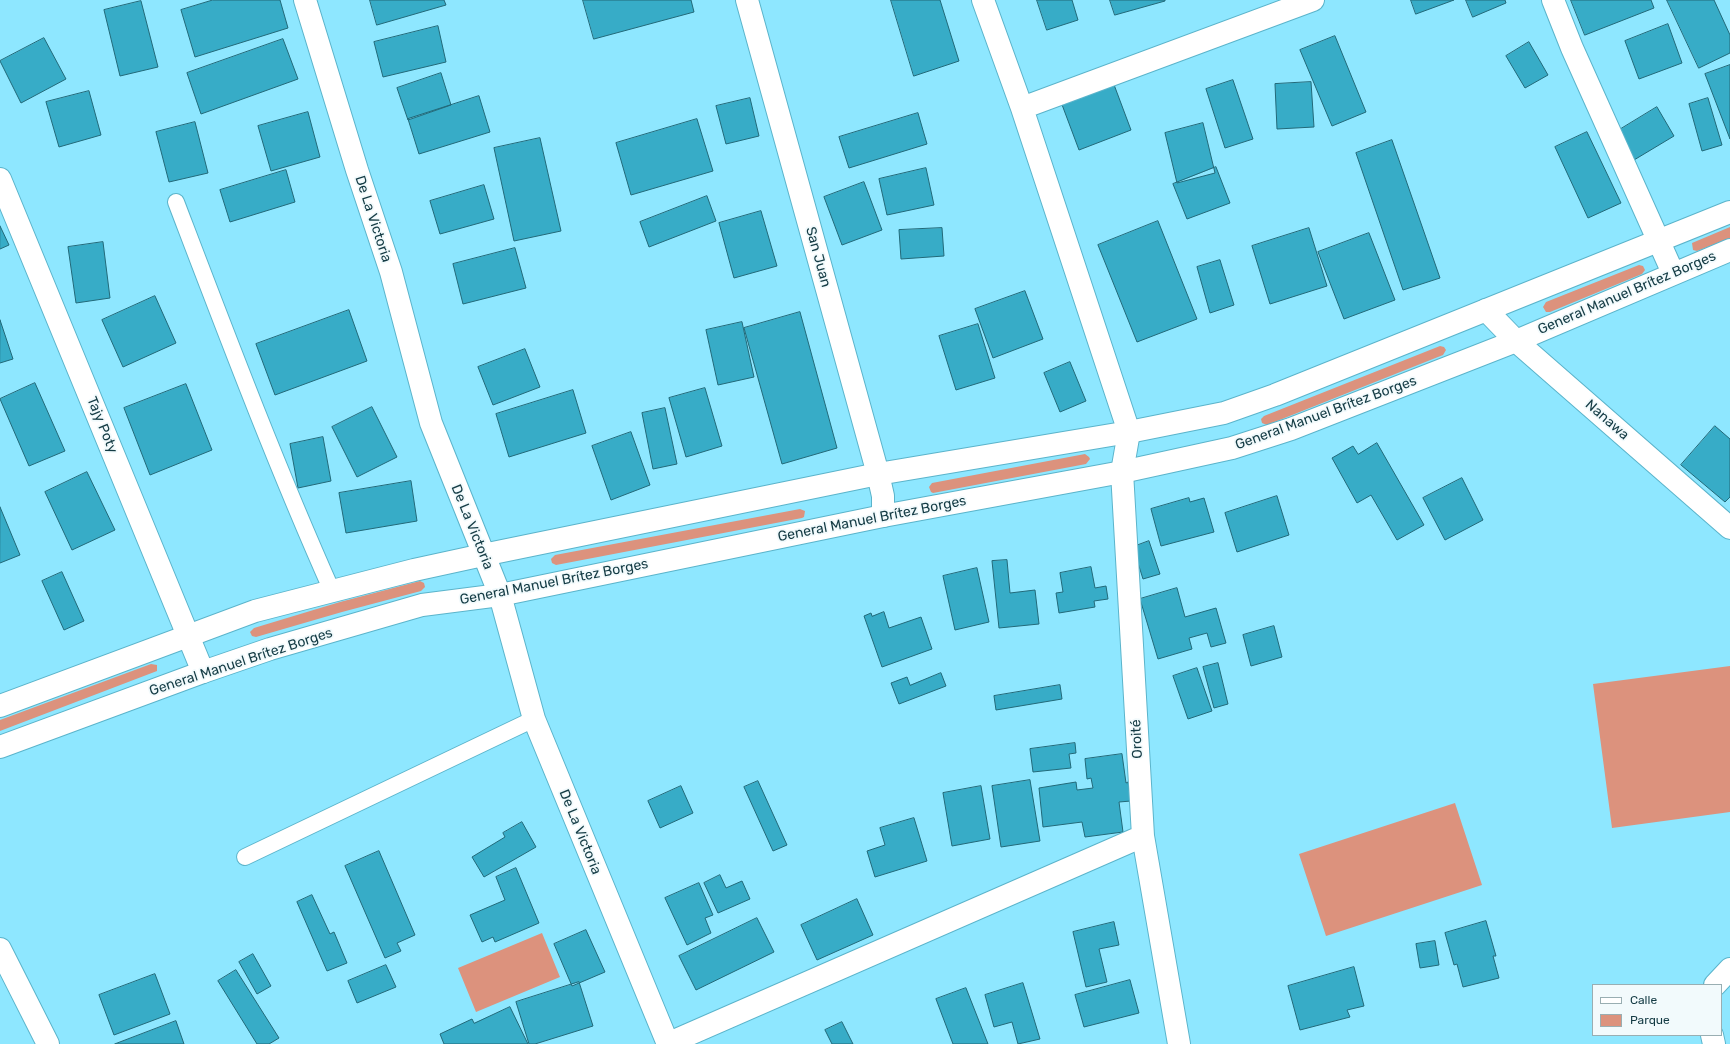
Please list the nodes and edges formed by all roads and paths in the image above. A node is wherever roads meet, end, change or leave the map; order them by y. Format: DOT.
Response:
graph roads {
  1 [pos="305,0"];
  2 [pos="747,0"];
  3 [pos="984,0"];
  4 [pos="1313,0"];
  5 [pos="1553,0"];
  6 [pos="1022,108"];
  7 [pos="0,179"];
  8 [pos="176,202"];
  9 [pos="1730,212"];
  10 [pos="1658,241"];
  11 [pos="1730,250"];
  12 [pos="1673,273"];
  13 [pos="1486,310"];
  14 [pos="1516,340"];
  15 [pos="1129,432"];
  16 [pos="1122,472"];
  17 [pos="878,474"];
  18 [pos="883,516"];
  19 [pos="1730,528"];
  20 [pos="483,554"];
  21 [pos="332,591"];
  22 [pos="500,595"];
  23 [pos="189,636"];
  24 [pos="203,672"];
  25 [pos="0,706"];
  26 [pos="534,719"];
  27 [pos="0,747"];
  28 [pos="1143,836"];
  29 [pos="245,858"];
  30 [pos="0,949"];
  31 [pos="1730,969"];
  32 [pos="1716,984"];
  33 [pos="48,1044"];
  34 [pos="667,1044"];
  35 [pos="1179,1044"];
  1 -- 20 [label="street, De La Victoria"];
  2 -- 17 [label="street, San Juan"];
  3 -- 6 [label="street"];
  4 -- 6 [label="street"];
  5 -- 10 [label="street"];
  6 -- 15 [label="street"];
  7 -- 23 [label="street, Tajy Poty"];
  8 -- 21 [label="lane"];
  9 -- 10 [label="street"];
  10 -- 12 [label="street"];
  10 -- 13 [label="street"];
  11 -- 12 [label="street, General Manuel Brítez Borges"];
  12 -- 14 [label="street, General Manuel Brítez Borges"];
  13 -- 14 [label="street, Nanawa"];
  13 -- 15 [label="street"];
  14 -- 16 [label="street, General Manuel Brítez Borges"];
  14 -- 19 [label="street, Nanawa"];
  15 -- 16 [label="street, Oroité"];
  15 -- 17 [label="street"];
  16 -- 18 [label="street, General Manuel Brítez Borges"];
  16 -- 28 [label="street, Oroité"];
  17 -- 18 [label="street, San Juan"];
  17 -- 20 [label="street"];
  18 -- 22 [label="street, General Manuel Brítez Borges"];
  20 -- 21 [label="street"];
  20 -- 22 [label="street, De La Victoria"];
  21 -- 23 [label="street"];
  22 -- 24 [label="street, General Manuel Brítez Borges"];
  22 -- 26 [label="street, De La Victoria"];
  23 -- 24 [label="street, Tajy Poty"];
  23 -- 25 [label="street"];
  24 -- 27 [label="street, General Manuel Brítez Borges"];
  26 -- 29 [label="lane"];
  26 -- 34 [label="street, De La Victoria"];
  28 -- 34 [label="street"];
  28 -- 35 [label="street, Oroité"];
  30 -- 33 [label="street"];
  31 -- 32 [label="street"];
}
